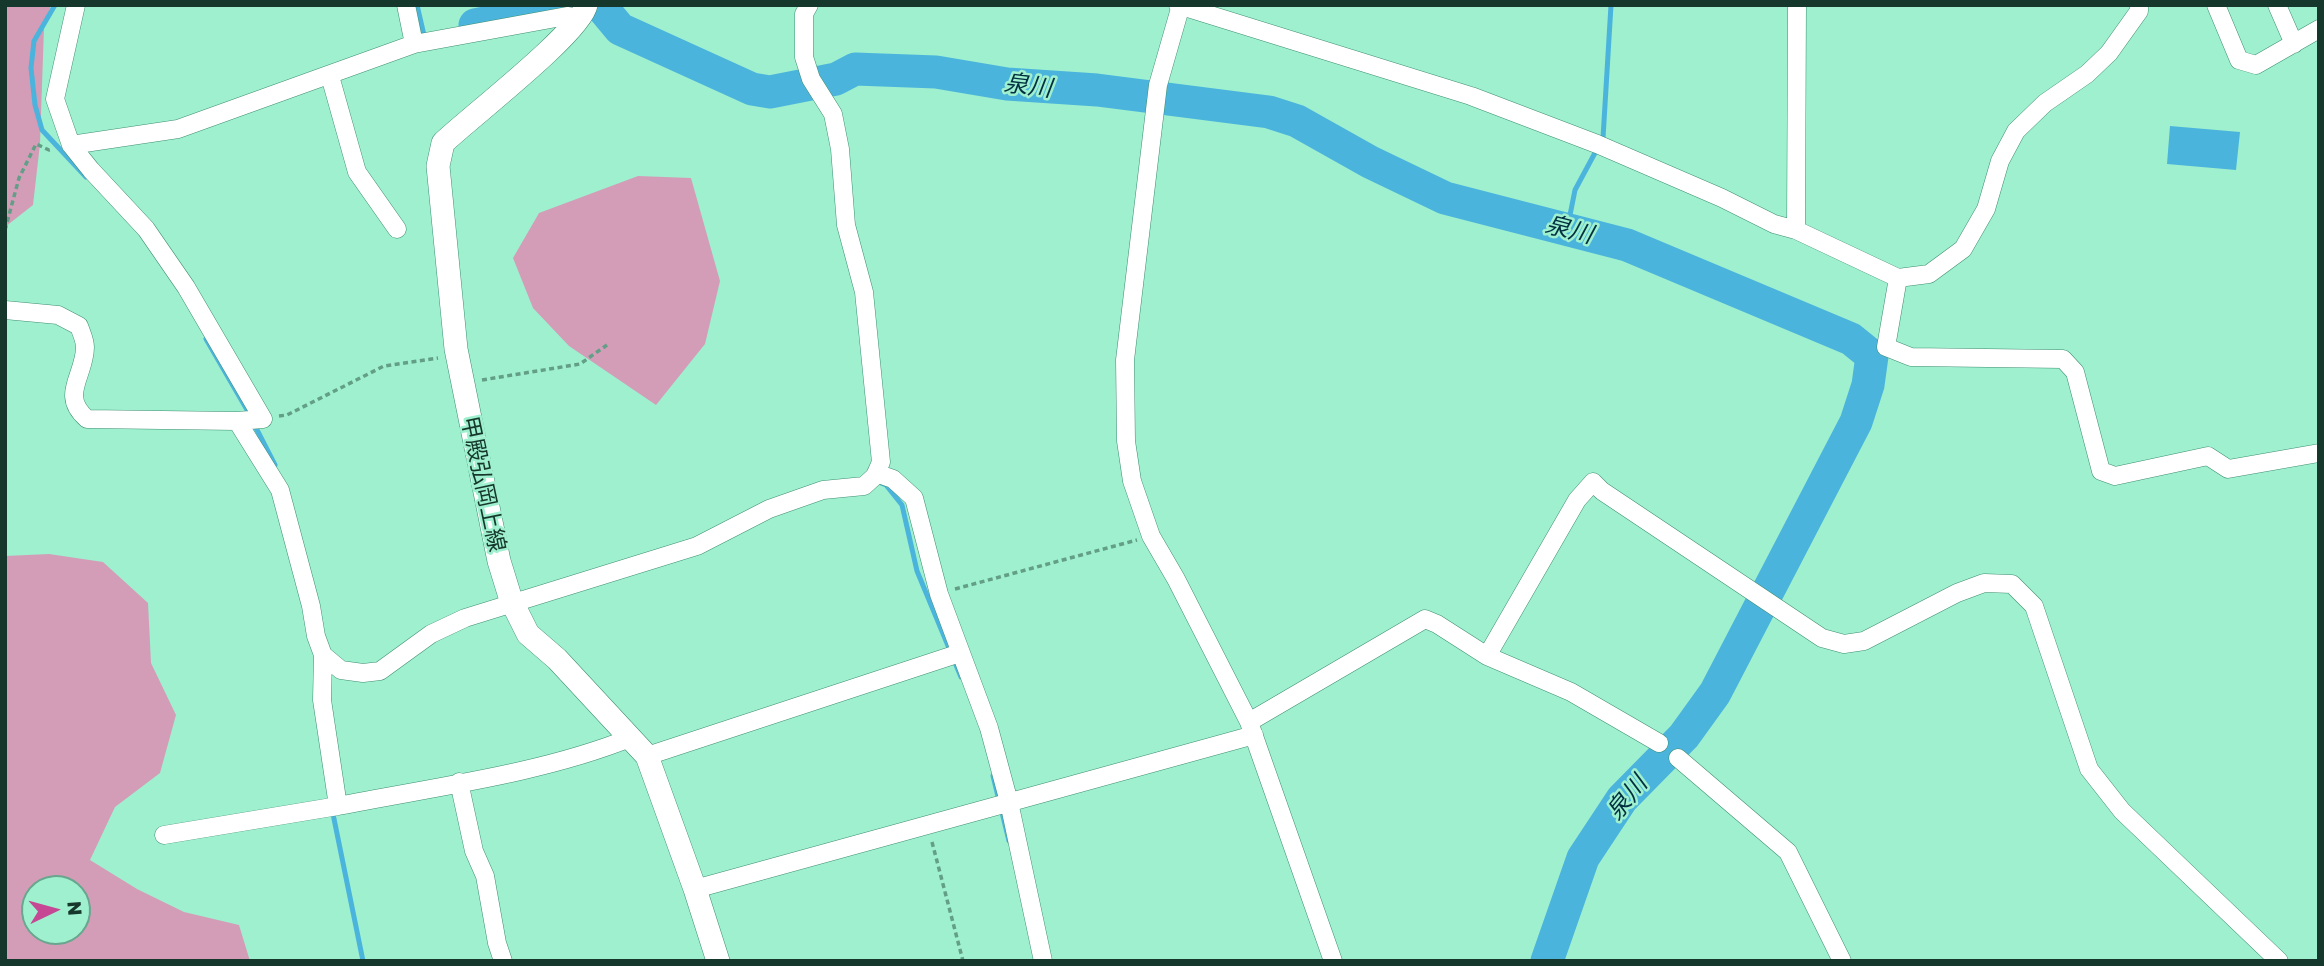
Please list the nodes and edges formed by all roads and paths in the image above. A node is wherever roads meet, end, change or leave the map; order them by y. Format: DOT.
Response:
graph roads {
  1 [pos="76,5"];
  2 [pos="406,5"];
  3 [pos="809,5"];
  4 [pos="1797,5"];
  5 [pos="2139,5"];
  6 [pos="2216,5"];
  7 [pos="2277,5"];
  8 [pos="1180,6"];
  9 [pos="584,11"];
  10 [pos="2319,29"];
  11 [pos="414,44"];
  12 [pos="2294,44"];
  13 [pos="330,76"];
  14 [pos="71,145"];
  15 [pos="49,150"];
  16 [pos="397,229"];
  17 [pos="5,230"];
  18 [pos="1796,230"];
  19 [pos="1898,278"];
  20 [pos="5,310"];
  21 [pos="607,345"];
  22 [pos="457,356"];
  23 [pos="462,383"];
  24 [pos="250,420"];
  25 [pos="2319,453"];
  26 [pos="873,477"];
  27 [pos="1151,536"];
  28 [pos="939,594"];
  29 [pos="510,597"];
  30 [pos="323,655"];
  31 [pos="951,656"];
  32 [pos="1487,656"];
  33 [pos="1252,728"];
  34 [pos="630,738"];
  35 [pos="1658,743"];
  36 [pos="648,757"];
  37 [pos="1678,758"];
  38 [pos="459,782"];
  39 [pos="1000,804"];
  40 [pos="330,807"];
  41 [pos="927,823"];
  42 [pos="164,835"];
  43 [pos="695,889"];
  44 [pos="503,961"];
  45 [pos="718,961"];
  46 [pos="963,961"];
  47 [pos="1043,961"];
  48 [pos="1333,961"];
  49 [pos="1842,961"];
  50 [pos="2279,961"];
  1 -- 14 [label="street"];
  2 -- 11 [label="street"];
  3 -- 26 [label="street"];
  4 -- 18 [label="street"];
  5 -- 19 [label="street"];
  6 -- 12 [label="street"];
  7 -- 12 [label="street"];
  8 -- 18 [label="street"];
  8 -- 27 [label="street"];
  9 -- 11 [label="street"];
  9 -- 22 [label="main road, 甲殿弘岡上線"];
  10 -- 12 [label="street"];
  11 -- 13 [label="street"];
  13 -- 14 [label="street"];
  13 -- 16 [label="street"];
  14 -- 24 [label="street"];
  15 -- 17 [label="path"];
  18 -- 19 [label="street"];
  19 -- 25 [label="street"];
  20 -- 24 [label="street"];
  21 -- 23 [label="path"];
  22 -- 23 [label="main road, 甲殿弘岡上線"];
  22 -- 24 [label="path"];
  23 -- 29 [label="main road, 甲殿弘岡上線"];
  24 -- 30 [label="street"];
  26 -- 28 [label="street"];
  26 -- 29 [label="street"];
  27 -- 28 [label="path"];
  27 -- 33 [label="street"];
  28 -- 31 [label="street"];
  29 -- 30 [label="street"];
  29 -- 34 [label="main road, 甲殿弘岡上線"];
  30 -- 40 [label="street"];
  31 -- 36 [label="street"];
  31 -- 39 [label="street"];
  32 -- 33 [label="street"];
  32 -- 35 [label="street"];
  32 -- 50 [label="street"];
  33 -- 39 [label="street"];
  33 -- 48 [label="street"];
  34 -- 36 [label="main road, 甲殿弘岡上線"];
  34 -- 38 [label="street"];
  36 -- 43 [label="main road, 甲殿弘岡上線"];
  37 -- 49 [label="street"];
  38 -- 40 [label="street"];
  38 -- 44 [label="street"];
  39 -- 41 [label="street"];
  39 -- 47 [label="street"];
  40 -- 42 [label="street"];
  41 -- 43 [label="street"];
  41 -- 46 [label="path"];
  43 -- 45 [label="main road, 甲殿弘岡上線"];
}
